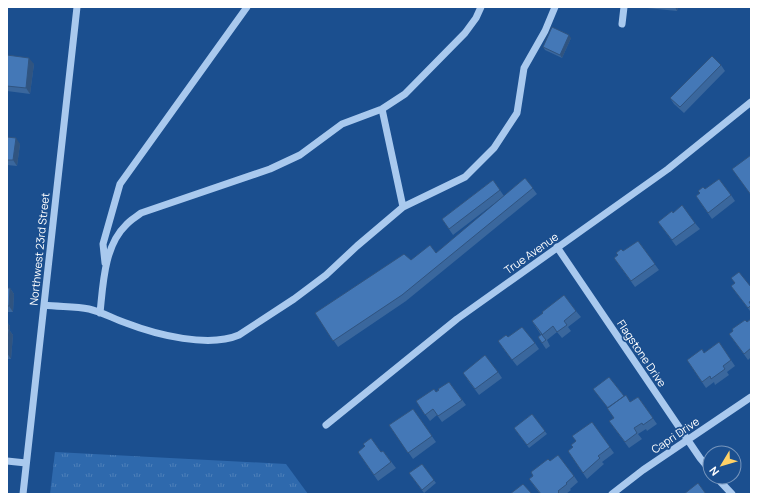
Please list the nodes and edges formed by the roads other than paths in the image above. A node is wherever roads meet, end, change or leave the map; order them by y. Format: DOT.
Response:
graph roads {
  1 [pos="77,7"];
  2 [pos="247,7"];
  3 [pos="481,7"];
  4 [pos="555,7"];
  5 [pos="624,7"];
  6 [pos="622,24"];
  7 [pos="751,102"];
  8 [pos="382,110"];
  9 [pos="403,207"];
  10 [pos="557,248"];
  11 [pos="106,268"];
  12 [pos="44,306"];
  13 [pos="100,313"];
  14 [pos="751,397"];
  15 [pos="326,425"];
  16 [pos="688,439"];
  17 [pos="702,460"];
  18 [pos="7,461"];
  19 [pos="26,463"];
  20 [pos="724,485"];
  21 [pos="23,494"];
  22 [pos="612,494"];
  23 [pos="732,494"];
  1 -- 12 [label="street, Northwest 23rd Street"];
  2 -- 11 [label="street"];
  3 -- 8 [label="street"];
  4 -- 9 [label="street"];
  5 -- 6 [label="street"];
  7 -- 10 [label="street, True Avenue"];
  8 -- 9 [label="street"];
  8 -- 11 [label="street"];
  9 -- 13 [label="street"];
  10 -- 15 [label="street, True Avenue"];
  10 -- 16 [label="street, Flagstone Drive"];
  11 -- 13 [label="street"];
  12 -- 13 [label="street"];
  12 -- 19 [label="street, Northwest 23rd Street"];
  14 -- 16 [label="street, Capri Drive"];
  16 -- 17 [label="street, Flagstone Drive"];
  16 -- 22 [label="street, Capri Drive"];
  18 -- 19 [label="street"];
  19 -- 21 [label="street, Northwest 23rd Street"];
  20 -- 23 [label="street"];
}
